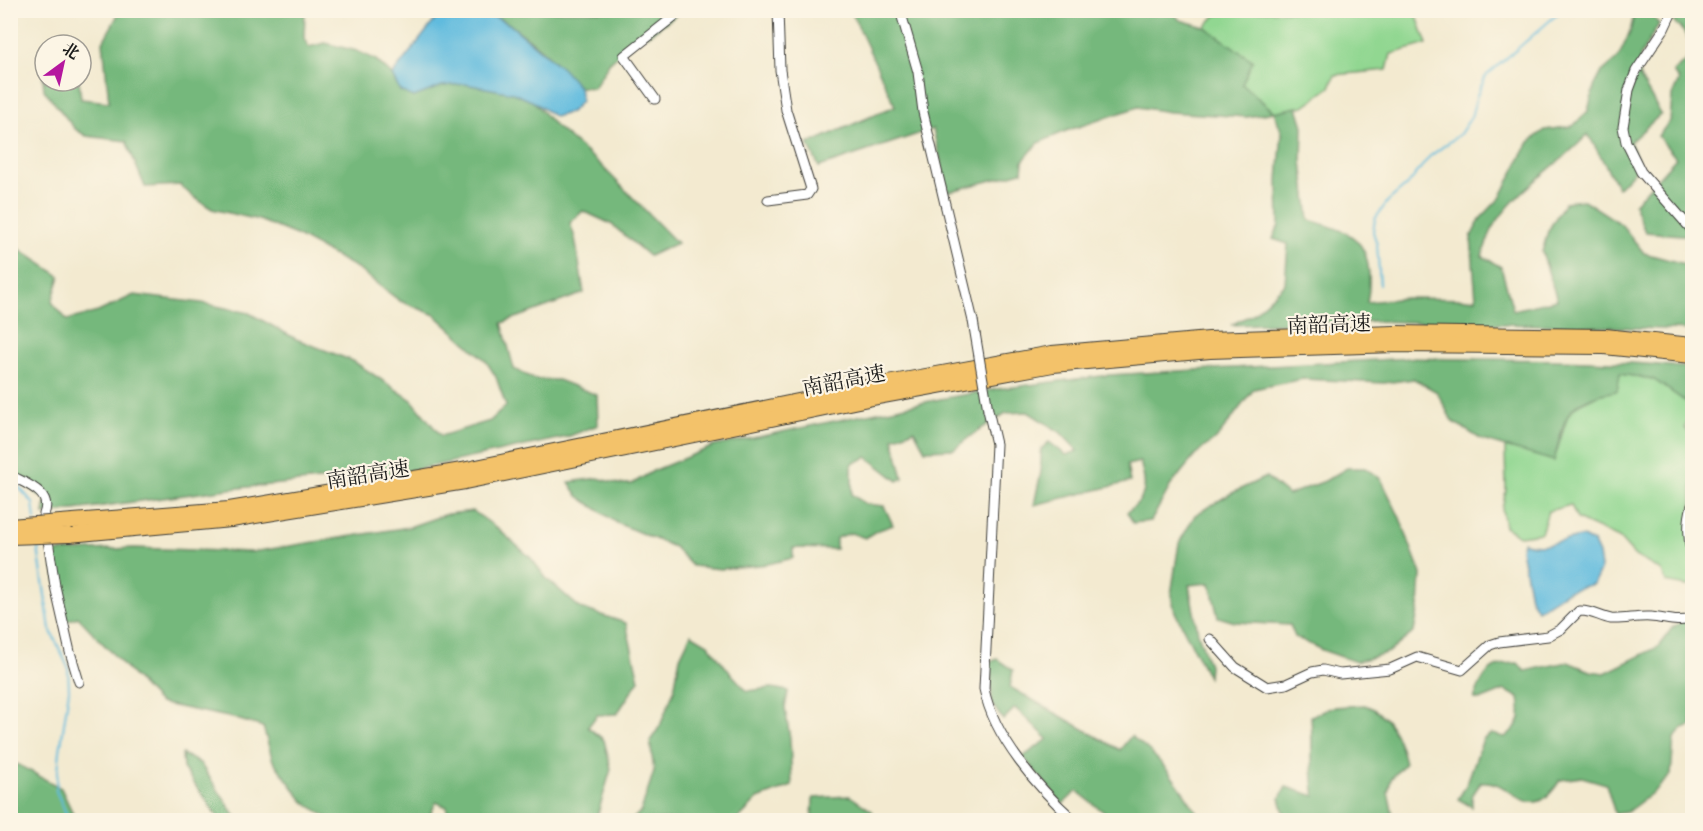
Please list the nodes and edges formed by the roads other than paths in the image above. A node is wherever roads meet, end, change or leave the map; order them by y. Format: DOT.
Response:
graph roads {
  1 [pos="682,10"];
  2 [pos="777,10"];
  3 [pos="900,10"];
  4 [pos="1673,10"];
  5 [pos="655,99"];
  6 [pos="768,200"];
  7 [pos="1692,230"];
  8 [pos="1692,345"];
  9 [pos="1692,356"];
  10 [pos="10,475"];
  11 [pos="1692,506"];
  12 [pos="10,526"];
  13 [pos="10,537"];
  14 [pos="1692,556"];
  15 [pos="1692,619"];
  16 [pos="1210,639"];
  17 [pos="79,682"];
  18 [pos="1074,820"];
  1 -- 5 [label="street"];
  2 -- 6 [label="street"];
  3 -- 18 [label="street, bridge"];
  4 -- 7 [label="street"];
  8 -- 12 [label="highway, 南韶高速, bridge"];
  9 -- 13 [label="highway, 南韶高速, bridge"];
  10 -- 17 [label="street"];
  11 -- 14 [label="street"];
  15 -- 16 [label="street"];
}
